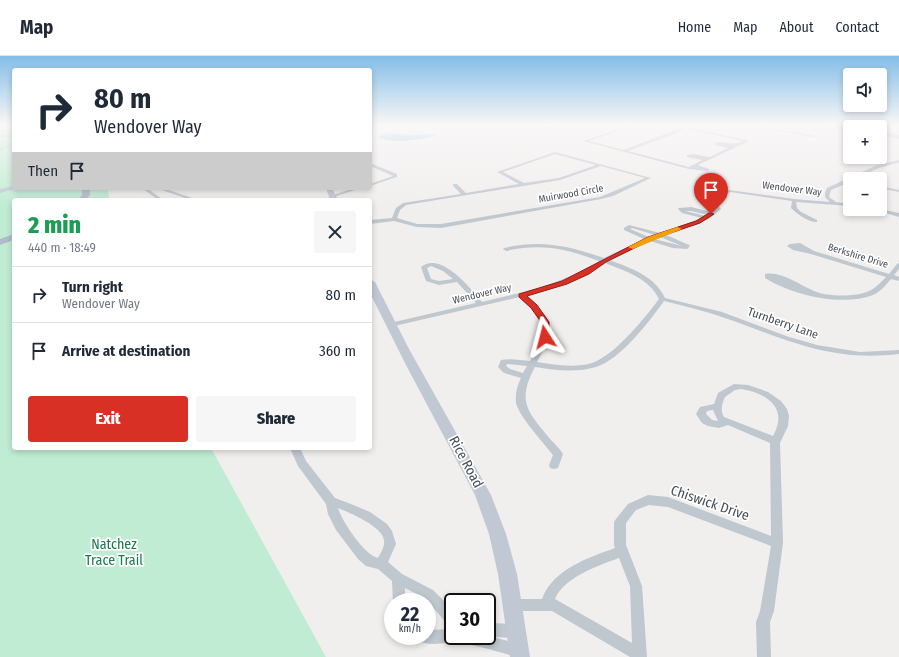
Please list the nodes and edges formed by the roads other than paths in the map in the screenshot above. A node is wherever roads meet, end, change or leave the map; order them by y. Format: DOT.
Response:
graph roads {
  1 [pos="555,153"];
  2 [pos="555,153"];
  3 [pos="633,153"];
  4 [pos="720,153"];
  5 [pos="899,161"];
  6 [pos="372,165"];
  7 [pos="601,165"];
  8 [pos="866,172"];
  9 [pos="843,182"];
  10 [pos="372,183"];
  11 [pos="523,185"];
  12 [pos="454,186"];
  13 [pos="12,188"];
  14 [pos="887,188"];
  15 [pos="0,190"];
  16 [pos="146,190"];
  17 [pos="164,190"];
  18 [pos="354,190"];
  19 [pos="899,191"];
  20 [pos="464,194"];
  21 [pos="158,198"];
  22 [pos="190,198"];
  23 [pos="333,198"];
  24 [pos="794,200"];
  25 [pos="834,203"];
  26 [pos="843,204"];
  27 [pos="887,212"];
  28 [pos="899,215"];
  29 [pos="394,218"];
  30 [pos="372,222"];
  31 [pos="815,222"];
  32 [pos="661,235"];
  33 [pos="12,238"];
  34 [pos="651,238"];
  35 [pos="1,241"];
  36 [pos="506,249"];
  37 [pos="812,252"];
  38 [pos="603,261"];
  39 [pos="899,265"];
  40 [pos="890,276"];
  41 [pos="899,279"];
  42 [pos="458,280"];
  43 [pos="372,286"];
  44 [pos="814,294"];
  45 [pos="522,295"];
  46 [pos="662,299"];
  47 [pos="481,305"];
  48 [pos="390,325"];
  49 [pos="899,352"];
  50 [pos="533,364"];
  51 [pos="525,377"];
  52 [pos="717,406"];
  53 [pos="726,422"];
  54 [pos="776,441"];
  55 [pos="295,450"];
  56 [pos="554,465"];
  57 [pos="331,502"];
  58 [pos="777,544"];
  59 [pos="622,551"];
  60 [pos="381,564"];
  61 [pos="398,578"];
  62 [pos="399,593"];
  63 [pos="514,605"];
  64 [pos="546,605"];
  65 [pos="444,610"];
  66 [pos="496,630"];
  67 [pos="517,631"];
  68 [pos="487,645"];
  69 [pos="520,654"];
  70 [pos="640,656"];
  71 [pos="764,657"];
  1 -- 7 [label="street"];
  2 -- 11 [label="street"];
  3 -- 4 [label="street"];
  5 -- 8 [label="street"];
  6 -- 10 [label="street"];
  7 -- 11 [label="street, Muirwood Circle"];
  7 -- 29 [label="street, Muirwood Circle"];
  9 -- 25 [label="street"];
  11 -- 20 [label="street, Muirwood Circle"];
  12 -- 20 [label="street"];
  13 -- 15 [label="street"];
  14 -- 19 [label="street"];
  16 -- 21 [label="street"];
  17 -- 22 [label="street"];
  18 -- 23 [label="street"];
  20 -- 29 [label="street, Muirwood Circle"];
  24 -- 25 [label="street, Wendover Way"];
  24 -- 31 [label="street"];
  24 -- 32 [label="street, Wendover Way"];
  25 -- 26 [label="street, Wendover Way"];
  27 -- 28 [label="street"];
  29 -- 30 [label="street, Muirwood Circle"];
  32 -- 34 [label="street, Wendover Way"];
  32 -- 34 [label="street"];
  32 -- 34 [label="street"];
  33 -- 35 [label="main road"];
  34 -- 38 [label="street, Wendover Way"];
  36 -- 38 [label="street"];
  37 -- 40 [label="street, Berkshire Drive"];
  38 -- 45 [label="street, Wendover Way"];
  38 -- 46 [label="street"];
  39 -- 40 [label="street"];
  40 -- 41 [label="street, Berkshire Drive"];
  40 -- 44 [label="street"];
  42 -- 42 [label="street"];
  42 -- 47 [label="street"];
  43 -- 48 [label="street, Rice Road"];
  44 -- 44 [label="street"];
  45 -- 47 [label="street, Wendover Way"];
  45 -- 50 [label="street"];
  46 -- 49 [label="street, Turnberry Lane"];
  46 -- 50 [label="street"];
  47 -- 48 [label="street, Wendover Way"];
  48 -- 63 [label="street, Rice Road"];
  50 -- 51 [label="street"];
  50 -- 51 [label="street"];
  51 -- 56 [label="street"];
  52 -- 53 [label="street"];
  52 -- 53 [label="street"];
  52 -- 54 [label="street"];
  53 -- 54 [label="street"];
  54 -- 58 [label="street"];
  55 -- 57 [label="street"];
  57 -- 60 [label="street"];
  57 -- 60 [label="street"];
  58 -- 59 [label="street, Chiswick Drive"];
  58 -- 71 [label="street"];
  59 -- 64 [label="street"];
  59 -- 70 [label="street, Chiswick Drive"];
  60 -- 61 [label="street"];
  61 -- 62 [label="street"];
  61 -- 65 [label="street"];
  63 -- 64 [label="street"];
  63 -- 67 [label="street, Rice Road"];
  64 -- 70 [label="street"];
  66 -- 67 [label="street"];
  67 -- 69 [label="street, Rice Road"];
  68 -- 69 [label="street"];
}
